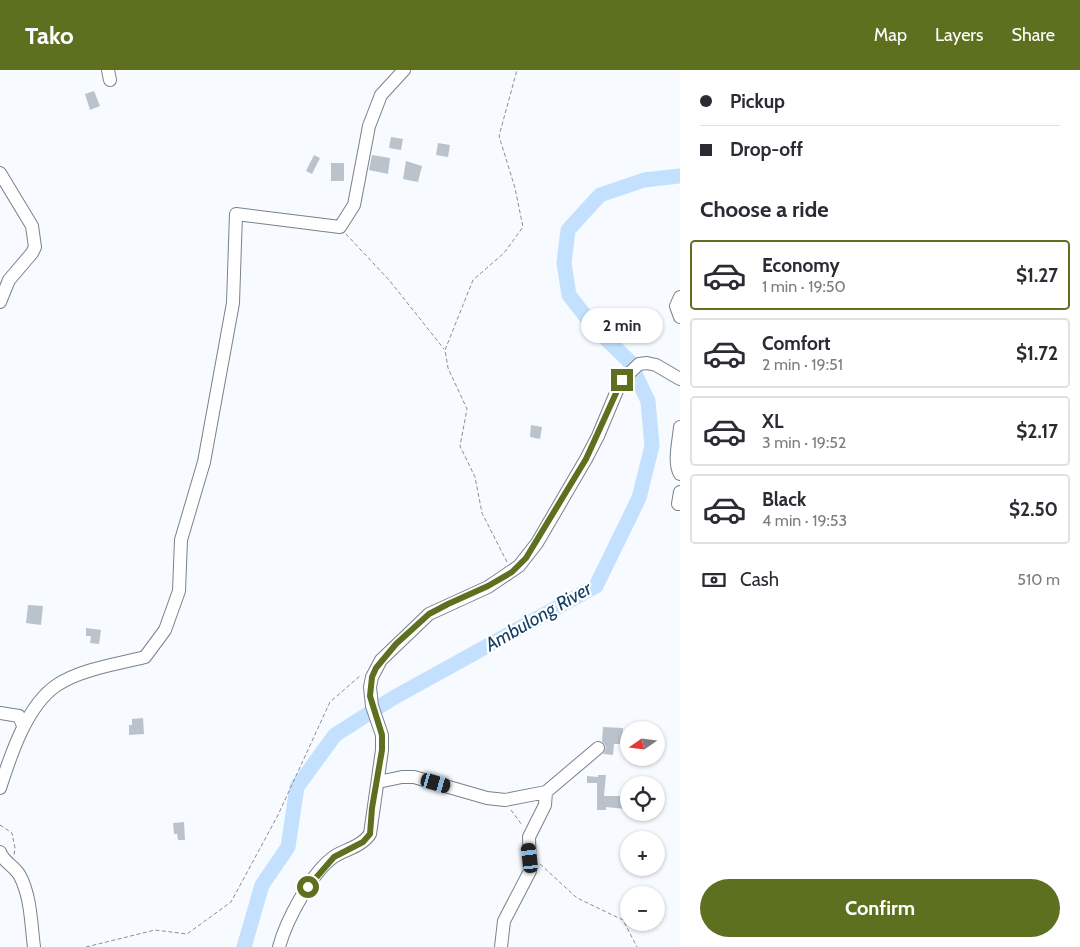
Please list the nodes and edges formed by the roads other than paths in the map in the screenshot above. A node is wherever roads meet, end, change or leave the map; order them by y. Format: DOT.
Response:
graph roads {
  1 [pos="404,70"];
  2 [pos="0,174"];
  3 [pos="680,296"];
  4 [pos="0,302"];
  5 [pos="680,317"];
  6 [pos="680,379"];
  7 [pos="680,427"];
  8 [pos="680,474"];
  9 [pos="0,713"];
  10 [pos="23,726"];
  11 [pos="598,748"];
  12 [pos="378,782"];
  13 [pos="0,788"];
  14 [pos="546,792"];
  15 [pos="4,859"];
  16 [pos="34,947"];
  17 [pos="279,947"];
  18 [pos="501,947"];
  1 -- 10 [label="street"];
  2 -- 4 [label="street"];
  3 -- 5 [label="street"];
  6 -- 12 [label="street"];
  7 -- 8 [label="street"];
  9 -- 10 [label="street"];
  10 -- 13 [label="street"];
  11 -- 14 [label="street"];
  12 -- 14 [label="street"];
  12 -- 17 [label="street"];
  14 -- 18 [label="street"];
  15 -- 16 [label="street"];
}
